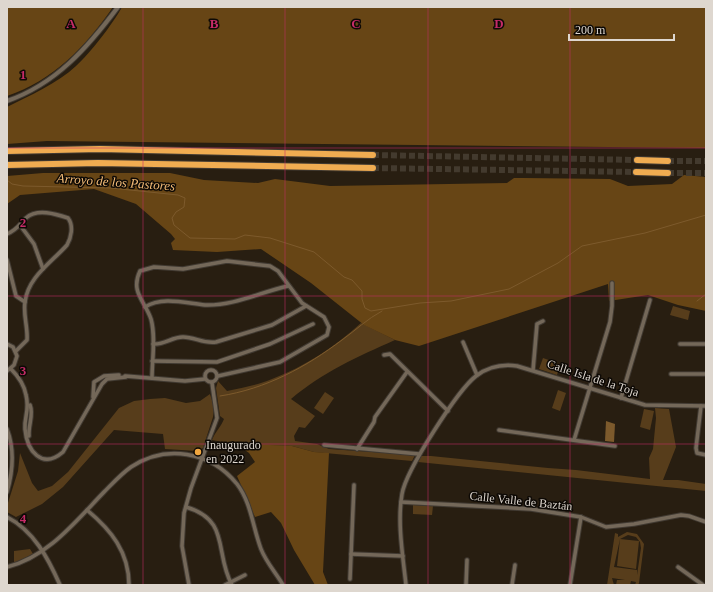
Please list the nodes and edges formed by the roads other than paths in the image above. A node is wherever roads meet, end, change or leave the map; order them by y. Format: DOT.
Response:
graph roads {
  1 [pos="118,7"];
  2 [pos="7,102"];
  3 [pos="7,151"];
  4 [pos="373,156"];
  5 [pos="637,160"];
  6 [pos="668,161"];
  7 [pos="7,165"];
  8 [pos="373,168"];
  9 [pos="636,172"];
  10 [pos="668,173"];
  11 [pos="20,225"];
  12 [pos="7,234"];
  13 [pos="7,260"];
  14 [pos="43,269"];
  15 [pos="612,283"];
  16 [pos="288,286"];
  17 [pos="650,300"];
  18 [pos="25,302"];
  19 [pos="306,306"];
  20 [pos="144,307"];
  21 [pos="543,321"];
  22 [pos="313,324"];
  23 [pos="462,342"];
  24 [pos="7,344"];
  25 [pos="152,344"];
  26 [pos="680,344"];
  27 [pos="706,344"];
  28 [pos="16,352"];
  29 [pos="384,355"];
  30 [pos="152,361"];
  31 [pos="9,370"];
  32 [pos="533,370"];
  33 [pos="407,372"];
  34 [pos="671,374"];
  35 [pos="706,374"];
  36 [pos="477,375"];
  37 [pos="218,376"];
  38 [pos="126,377"];
  39 [pos="152,378"];
  40 [pos="205,379"];
  41 [pos="212,382"];
  42 [pos="591,389"];
  43 [pos="620,398"];
  44 [pos="92,400"];
  45 [pos="701,406"];
  46 [pos="706,406"];
  47 [pos="448,411"];
  48 [pos="7,429"];
  49 [pos="499,430"];
  50 [pos="574,440"];
  51 [pos="324,445"];
  52 [pos="615,446"];
  53 [pos="357,449"];
  54 [pos="418,454"];
  55 [pos="706,455"];
  56 [pos="202,458"];
  57 [pos="354,485"];
  58 [pos="7,492"];
  59 [pos="401,502"];
  60 [pos="186,507"];
  61 [pos="87,510"];
  62 [pos="7,517"];
  63 [pos="581,517"];
  64 [pos="706,522"];
  65 [pos="43,551"];
  66 [pos="351,554"];
  67 [pos="403,556"];
  68 [pos="468,560"];
  69 [pos="514,565"];
  70 [pos="7,567"];
  71 [pos="678,567"];
  72 [pos="245,575"];
  73 [pos="350,579"];
  74 [pos="231,584"];
  75 [pos="60,585"];
  76 [pos="129,585"];
  77 [pos="189,585"];
  78 [pos="225,585"];
  79 [pos="283,585"];
  80 [pos="406,585"];
  81 [pos="466,585"];
  82 [pos="512,585"];
  83 [pos="570,585"];
  84 [pos="703,585"];
  1 -- 2 [label="street"];
  3 -- 4 [label="highway"];
  5 -- 6 [label="highway"];
  7 -- 8 [label="highway"];
  9 -- 10 [label="highway"];
  11 -- 12 [label="street"];
  11 -- 14 [label="street"];
  11 -- 14 [label="street"];
  13 -- 18 [label="street"];
  14 -- 18 [label="street"];
  15 -- 42 [label="street"];
  16 -- 19 [label="street"];
  16 -- 20 [label="street"];
  16 -- 20 [label="street"];
  17 -- 43 [label="street"];
  18 -- 28 [label="street"];
  19 -- 25 [label="street"];
  19 -- 37 [label="street"];
  20 -- 25 [label="street"];
  21 -- 32 [label="street"];
  22 -- 30 [label="street"];
  23 -- 36 [label="street"];
  24 -- 28 [label="street"];
  25 -- 30 [label="street"];
  26 -- 27 [label="street"];
  28 -- 31 [label="street"];
  29 -- 33 [label="street"];
  30 -- 39 [label="street"];
  31 -- 44 [label="street"];
  32 -- 36 [label="street, Calle Isla de la Toja"];
  32 -- 42 [label="street, Calle Isla de la Toja"];
  33 -- 47 [label="street"];
  33 -- 53 [label="street"];
  34 -- 35 [label="street"];
  36 -- 47 [label="street"];
  37 -- 40 [label="street"];
  37 -- 41 [label="street"];
  38 -- 39 [label="street"];
  38 -- 44 [label="street"];
  38 -- 44 [label="street"];
  39 -- 40 [label="street"];
  40 -- 41 [label="street"];
  41 -- 56 [label="street"];
  42 -- 43 [label="street, Calle Isla de la Toja"];
  42 -- 50 [label="street"];
  43 -- 45 [label="street, Calle Isla de la Toja"];
  45 -- 46 [label="street, Calle Isla de la Toja"];
  45 -- 55 [label="street"];
  47 -- 54 [label="street"];
  48 -- 58 [label="street"];
  49 -- 50 [label="street"];
  50 -- 52 [label="street"];
  51 -- 53 [label="street"];
  53 -- 54 [label="street"];
  54 -- 59 [label="street"];
  56 -- 60 [label="street"];
  56 -- 61 [label="street"];
  56 -- 79 [label="street"];
  57 -- 66 [label="street"];
  59 -- 63 [label="street, Calle Valle de Baztán"];
  59 -- 67 [label="street"];
  60 -- 74 [label="street"];
  60 -- 77 [label="street"];
  61 -- 65 [label="street"];
  61 -- 76 [label="street"];
  62 -- 65 [label="street"];
  63 -- 64 [label="street, Calle Valle de Baztán"];
  63 -- 83 [label="street"];
  65 -- 70 [label="street"];
  65 -- 75 [label="street"];
  66 -- 67 [label="street"];
  66 -- 73 [label="street"];
  67 -- 80 [label="street"];
  68 -- 81 [label="street"];
  69 -- 82 [label="street"];
  71 -- 84 [label="street"];
  72 -- 74 [label="street"];
  74 -- 78 [label="street"];
}
